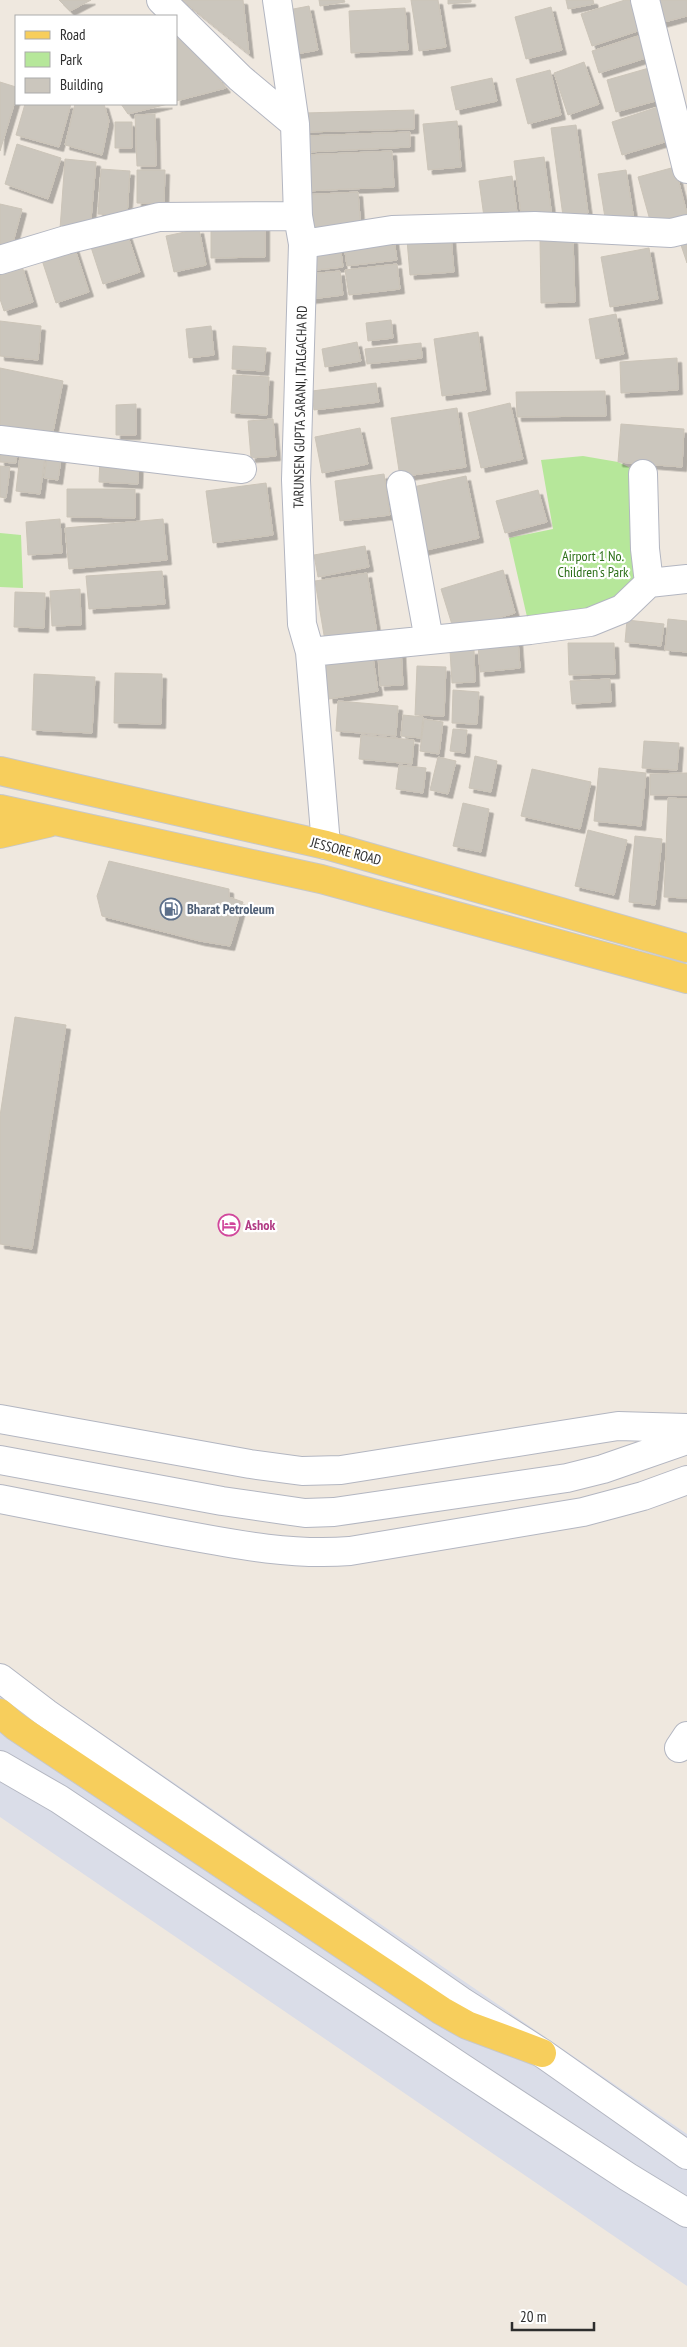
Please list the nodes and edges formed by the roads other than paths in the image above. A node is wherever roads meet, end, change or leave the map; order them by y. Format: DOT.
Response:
graph roads {
  1 [pos="161,0"];
  2 [pos="277,0"];
  3 [pos="645,0"];
  4 [pos="176,15"];
  5 [pos="178,17"];
  6 [pos="295,124"];
  7 [pos="687,169"];
  8 [pos="298,216"];
  9 [pos="687,229"];
  10 [pos="303,244"];
  11 [pos="0,260"];
  12 [pos="0,440"];
  13 [pos="242,469"];
  14 [pos="642,474"];
  15 [pos="401,485"];
  16 [pos="687,579"];
  17 [pos="649,582"];
  18 [pos="429,640"];
  19 [pos="310,652"];
  20 [pos="0,771"];
  21 [pos="0,809"];
  22 [pos="57,821"];
  23 [pos="0,834"];
  24 [pos="326,845"];
  25 [pos="687,948"];
  26 [pos="687,979"];
  27 [pos="0,1419"];
  28 [pos="687,1428"];
  29 [pos="687,1440"];
  30 [pos="0,1460"];
  31 [pos="687,1480"];
  32 [pos="0,1499"];
  33 [pos="0,1678"];
  34 [pos="0,1713"];
  35 [pos="0,1765"];
  36 [pos="542,2053"];
  37 [pos="687,2155"];
  38 [pos="687,2213"];
  1 -- 4 [label="street"];
  2 -- 6 [label="street, TARUNSEN GUPTA SARANI, ITALGACHA RD"];
  3 -- 7 [label="street"];
  5 -- 6 [label="street"];
  6 -- 8 [label="street, TARUNSEN GUPTA SARANI, ITALGACHA RD"];
  8 -- 10 [label="street, TARUNSEN GUPTA SARANI, ITALGACHA RD"];
  8 -- 11 [label="street"];
  9 -- 10 [label="street"];
  10 -- 19 [label="street, TARUNSEN GUPTA SARANI, ITALGACHA RD"];
  12 -- 13 [label="street"];
  14 -- 17 [label="street"];
  15 -- 18 [label="street"];
  16 -- 17 [label="street"];
  17 -- 18 [label="street"];
  18 -- 19 [label="street"];
  19 -- 24 [label="street, TARUNSEN GUPTA SARANI, ITALGACHA RD"];
  20 -- 24 [label="main road, JESSORE ROAD"];
  21 -- 22 [label="main road"];
  22 -- 23 [label="main road"];
  22 -- 26 [label="main road"];
  24 -- 25 [label="main road, JESSORE ROAD"];
  27 -- 28 [label="street"];
  29 -- 30 [label="street"];
  31 -- 32 [label="street"];
  33 -- 36 [label="street"];
  34 -- 36 [label="main road"];
  35 -- 38 [label="street"];
  36 -- 37 [label="street"];
}
